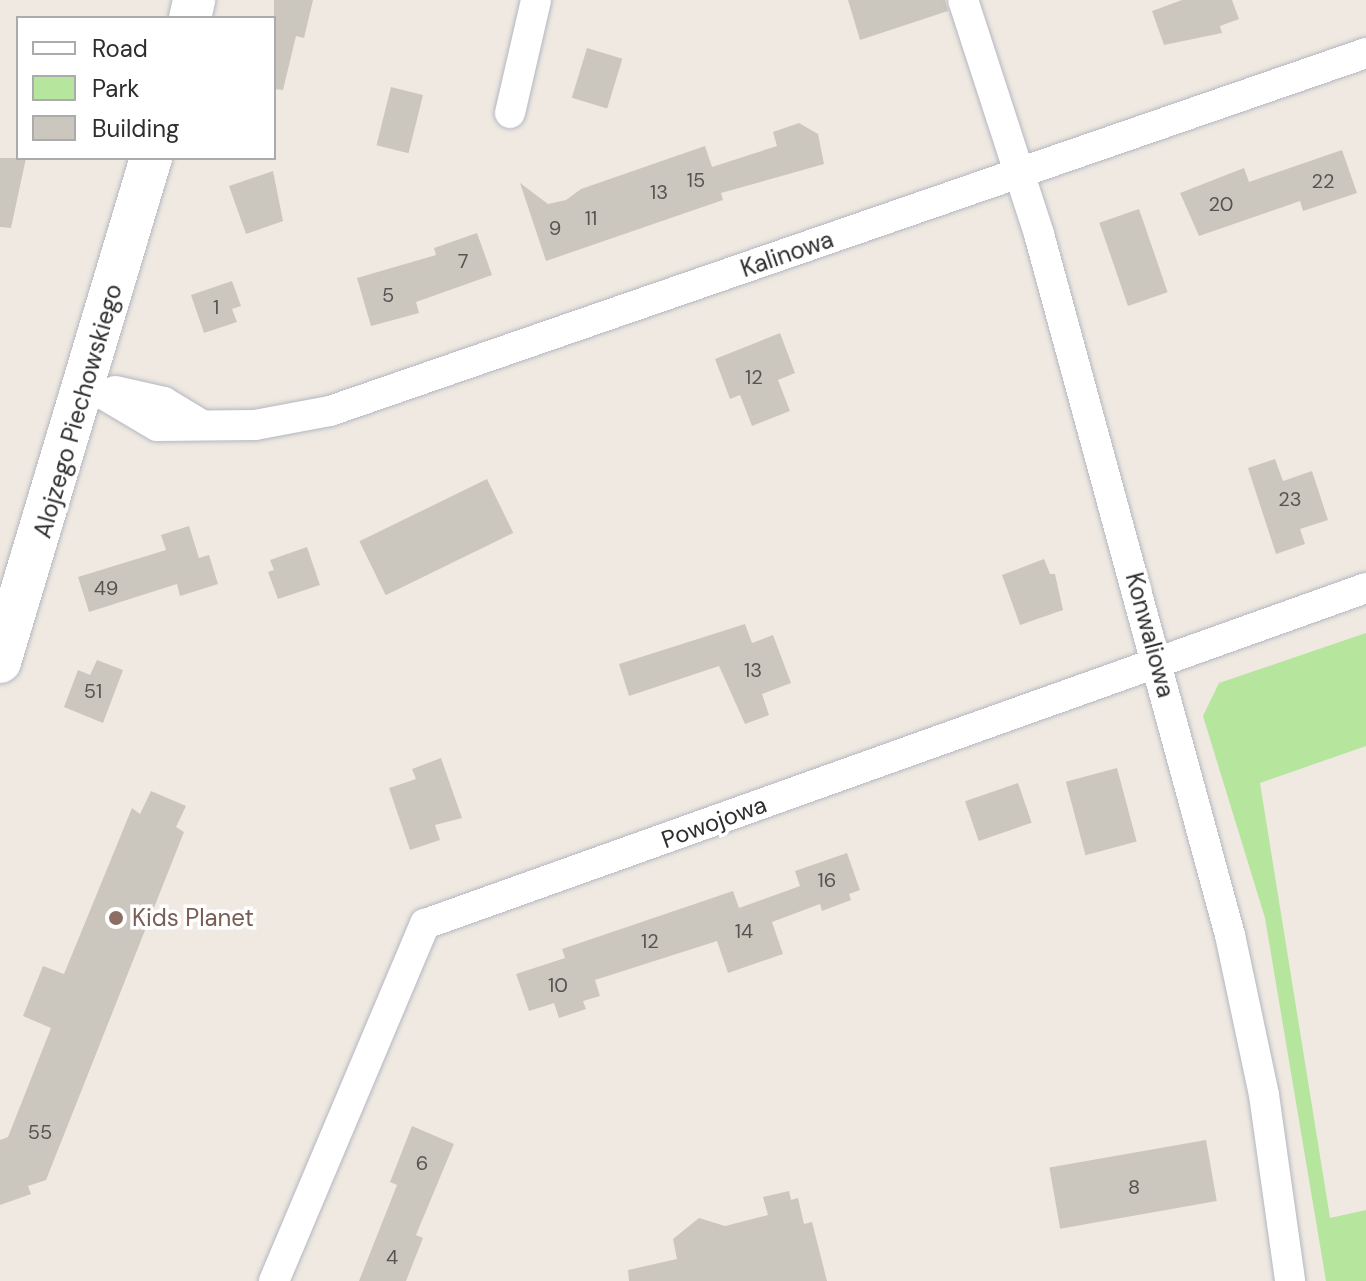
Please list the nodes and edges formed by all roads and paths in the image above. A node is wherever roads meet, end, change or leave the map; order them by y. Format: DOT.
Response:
graph roads {
  1 [pos="536,0"];
  2 [pos="963,0"];
  3 [pos="1366,53"];
  4 [pos="510,113"];
  5 [pos="150,160"];
  6 [pos="1020,173"];
  7 [pos="86,384"];
  8 [pos="1366,588"];
  9 [pos="0,662"];
  10 [pos="1159,663"];
  11 [pos="274,1281"];
  12 [pos="1290,1281"];
  1 -- 4 [label="street"];
  2 -- 6 [label="street, Konwaliowa"];
  3 -- 6 [label="street, Kalinowa"];
  5 -- 7 [label="street, Alojzego Piechowskiego"];
  6 -- 7 [label="street, Kalinowa"];
  6 -- 10 [label="street, Konwaliowa"];
  7 -- 9 [label="street, Alojzego Piechowskiego"];
  8 -- 10 [label="street, Powojowa"];
  10 -- 11 [label="street, Powojowa"];
  10 -- 12 [label="street, Konwaliowa"];
}
